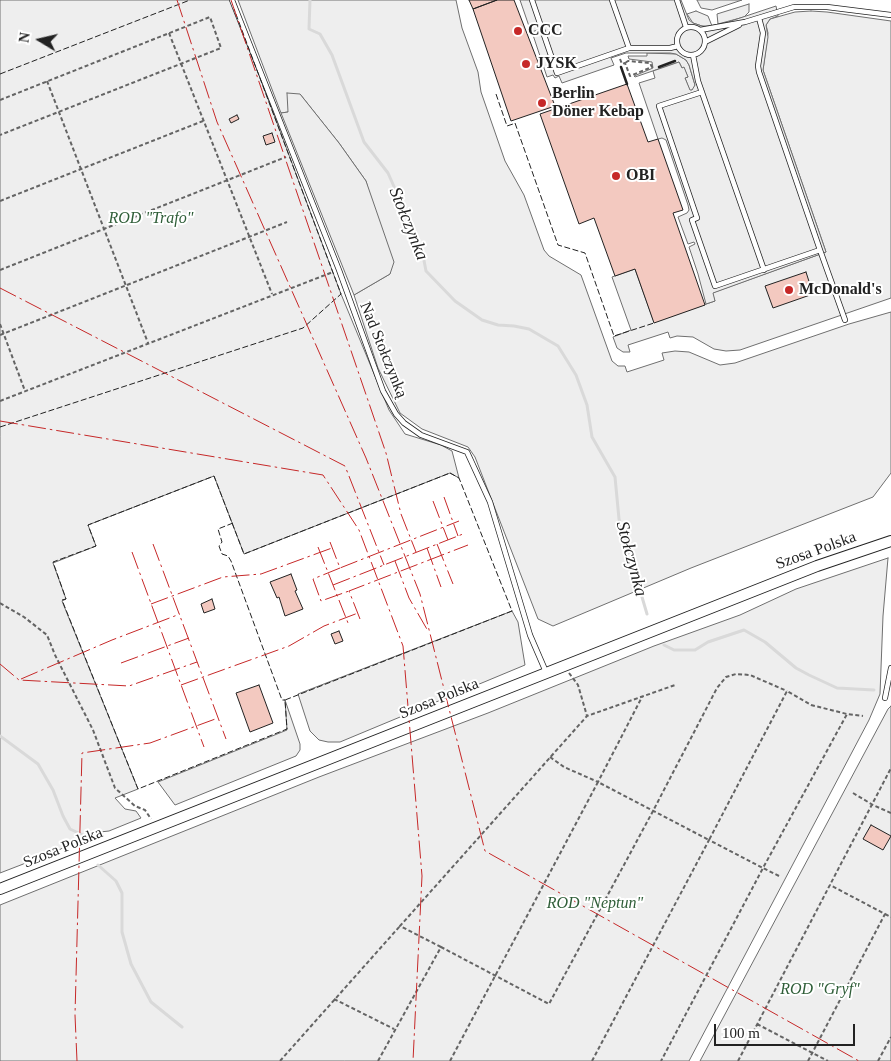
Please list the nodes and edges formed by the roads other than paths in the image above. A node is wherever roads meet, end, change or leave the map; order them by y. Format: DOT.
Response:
graph roads {
  1 [pos="232,0"];
  2 [pos="532,0"];
  3 [pos="612,0"];
  4 [pos="677,0"];
  5 [pos="891,15"];
  6 [pos="760,18"];
  7 [pos="745,22"];
  8 [pos="686,27"];
  9 [pos="700,30"];
  10 [pos="705,42"];
  11 [pos="678,46"];
  12 [pos="628,48"];
  13 [pos="693,55"];
  14 [pos="702,92"];
  15 [pos="820,250"];
  16 [pos="764,270"];
  17 [pos="845,320"];
  18 [pos="891,540"];
  19 [pos="891,668"];
  20 [pos="546,673"];
  21 [pos="885,698"];
  22 [pos="0,889"];
  1 -- 20 [label="lane, Nad Stołczynką"];
  2 -- 12 [label="lane"];
  3 -- 12 [label="lane"];
  4 -- 8 [label="lane"];
  5 -- 6 [label="lane"];
  6 -- 7 [label="lane"];
  6 -- 15 [label="lane"];
  7 -- 9 [label="lane"];
  7 -- 10 [label="lane"];
  8 -- 9 [label="lane"];
  8 -- 11 [label="lane"];
  9 -- 10 [label="lane"];
  10 -- 13 [label="lane"];
  11 -- 12 [label="lane"];
  11 -- 13 [label="lane"];
  13 -- 14 [label="lane"];
  14 -- 16 [label="lane"];
  14 -- 16 [label="lane"];
  15 -- 16 [label="lane"];
  15 -- 17 [label="lane"];
  18 -- 20 [label="street, Szosa Polska"];
  19 -- 21 [label="lane"];
  20 -- 22 [label="street, Szosa Polska"];
}
